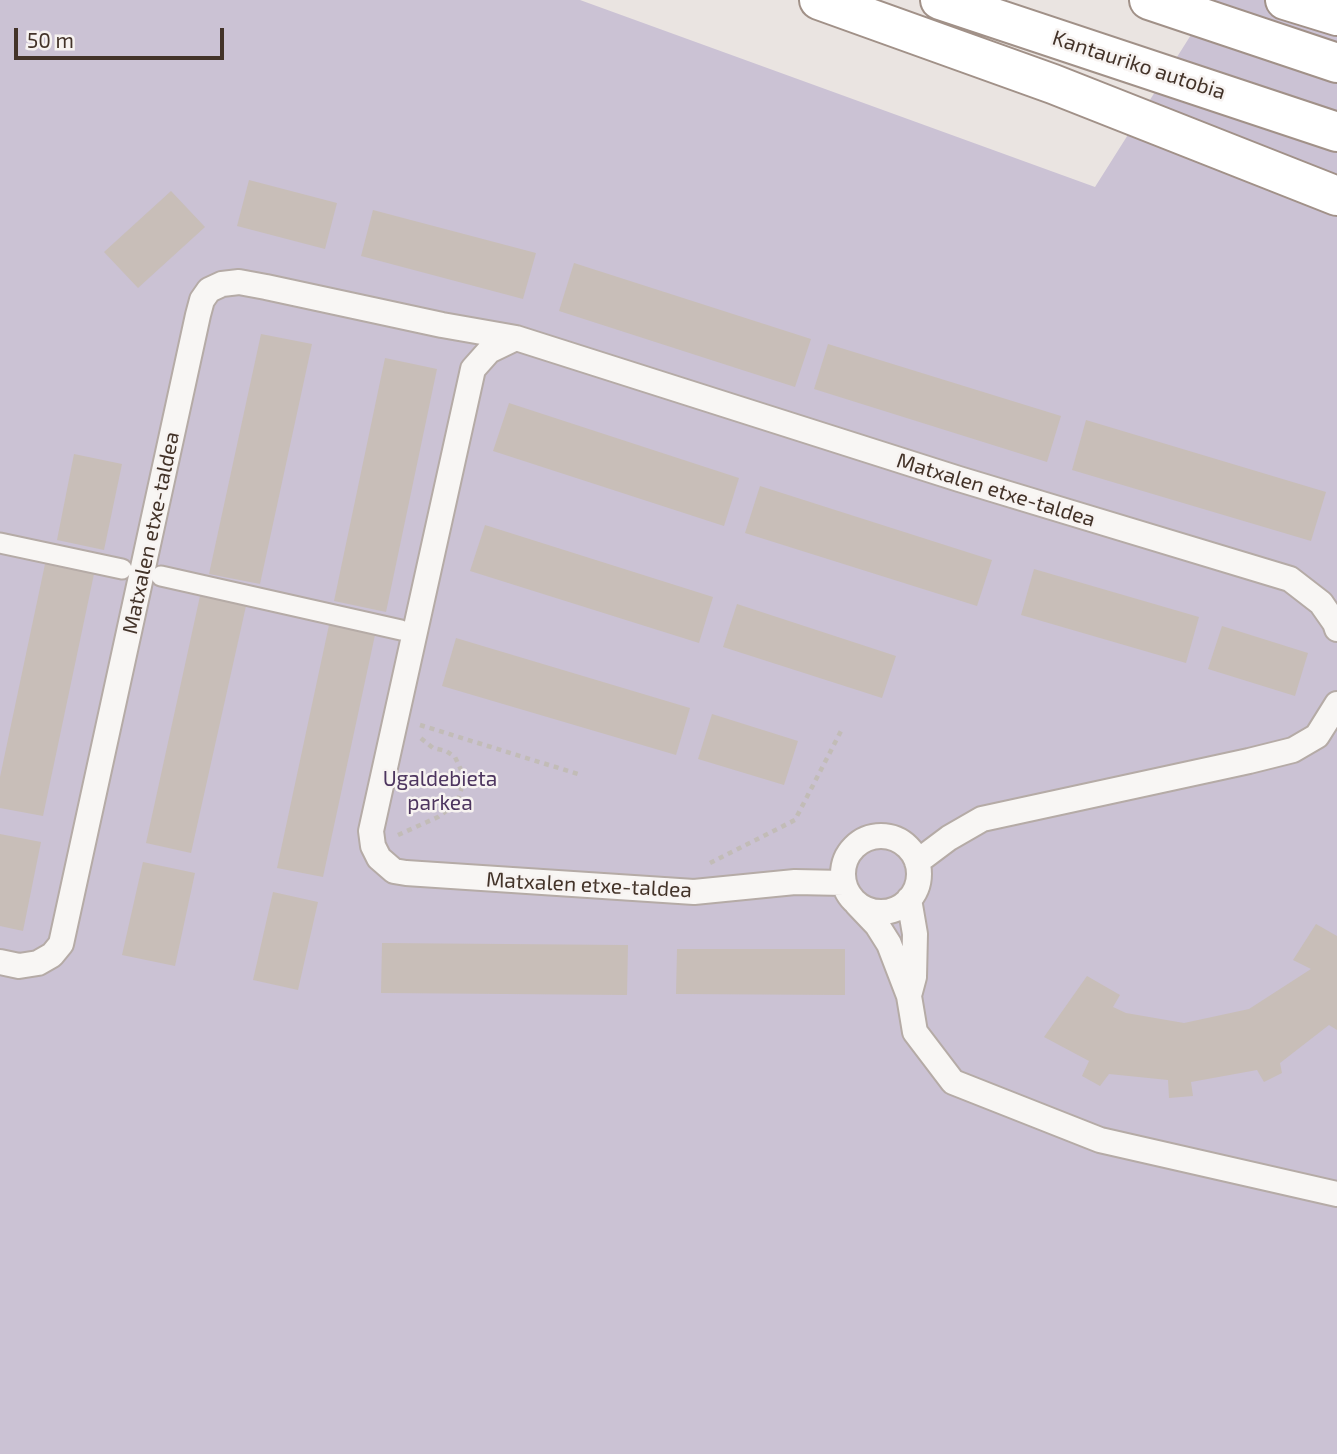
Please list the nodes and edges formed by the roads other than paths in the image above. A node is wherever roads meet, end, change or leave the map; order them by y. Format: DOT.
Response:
graph roads {
  1 [pos="819,0"];
  2 [pos="940,0"];
  3 [pos="1149,0"];
  4 [pos="1285,0"];
  5 [pos="1337,16"];
  6 [pos="1337,63"];
  7 [pos="1337,131"];
  8 [pos="1337,196"];
  9 [pos="442,325"];
  10 [pos="516,338"];
  11 [pos="473,369"];
  12 [pos="0,543"];
  13 [pos="122,569"];
  14 [pos="161,576"];
  15 [pos="1337,629"];
  16 [pos="401,630"];
  17 [pos="1337,704"];
  18 [pos="917,862"];
  19 [pos="850,894"];
  20 [pos="909,899"];
  21 [pos="0,962"];
  22 [pos="909,996"];
  23 [pos="1337,1194"];
  1 -- 8 [label="highway"];
  2 -- 7 [label="highway, Kantauriko autobia"];
  3 -- 6 [label="highway"];
  4 -- 5 [label="highway"];
  9 -- 10 [label="street, Matxalen etxe-taldea"];
  9 -- 11 [label="street"];
  9 -- 21 [label="street, Matxalen etxe-taldea"];
  10 -- 11 [label="street"];
  10 -- 15 [label="street, Matxalen etxe-taldea"];
  11 -- 19 [label="street, Matxalen etxe-taldea"];
  12 -- 13 [label="street"];
  14 -- 16 [label="street"];
  17 -- 18 [label="street"];
  18 -- 19 [label="street"];
  18 -- 20 [label="street"];
  19 -- 20 [label="street"];
  19 -- 22 [label="street"];
  20 -- 22 [label="street"];
  22 -- 23 [label="street"];
}
